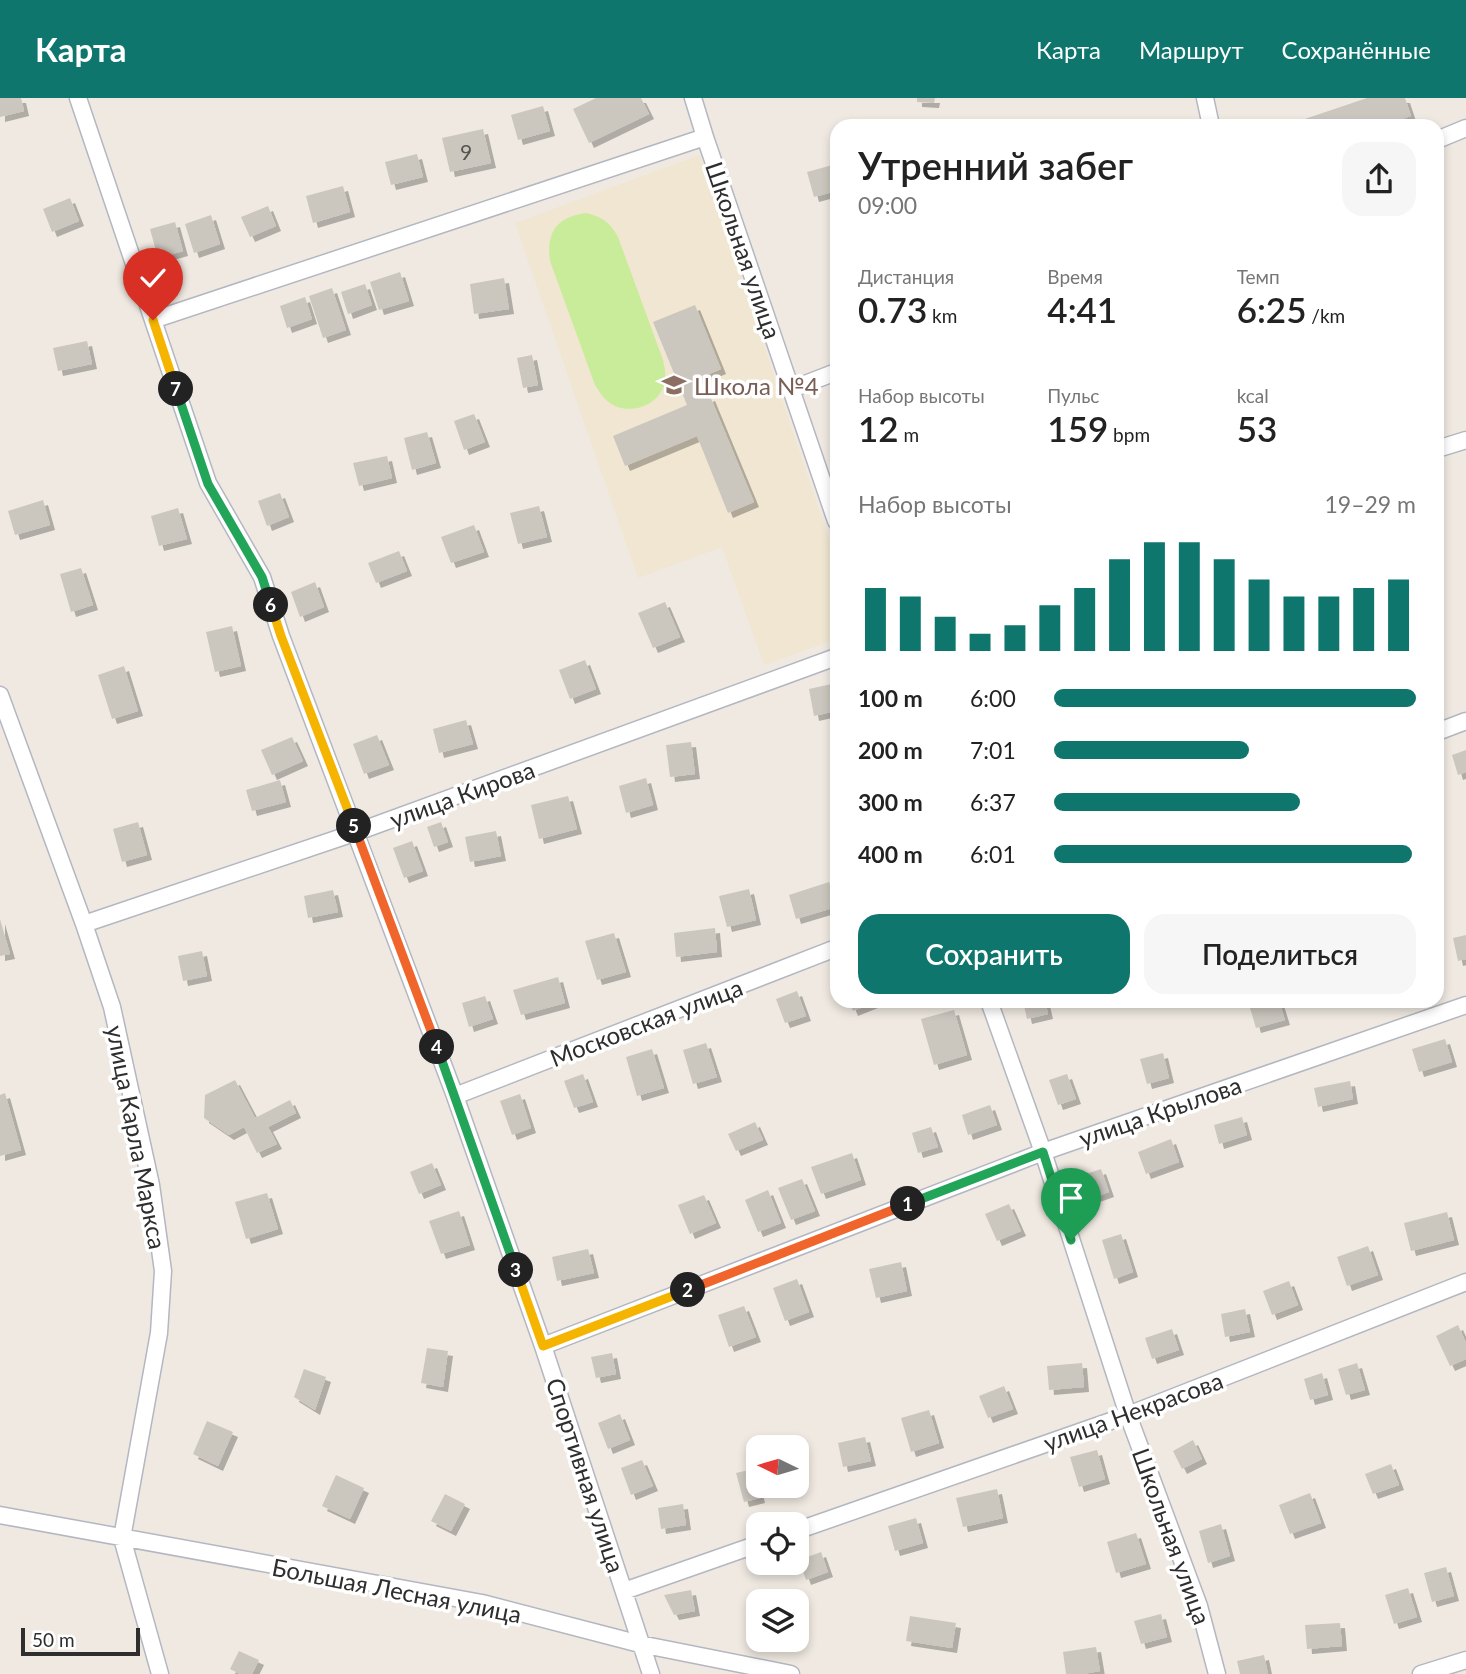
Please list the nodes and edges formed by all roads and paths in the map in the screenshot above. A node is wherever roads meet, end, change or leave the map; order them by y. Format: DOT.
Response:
graph roads {
  1 [pos="78,98"];
  2 [pos="694,98"];
  3 [pos="1205,98"];
  4 [pos="1210,119"];
  5 [pos="1466,128"];
  6 [pos="705,137"];
  7 [pos="1444,137"];
  8 [pos="153,320"];
  9 [pos="830,374"];
  10 [pos="792,389"];
  11 [pos="1466,440"];
  12 [pos="1444,447"];
  13 [pos="830,503"];
  14 [pos="830,659"];
  15 [pos="0,695"];
  16 [pos="1466,721"];
  17 [pos="1444,729"];
  18 [pos="357,832"];
  19 [pos="84,924"];
  20 [pos="830,950"];
  21 [pos="1466,1005"];
  22 [pos="992,1008"];
  23 [pos="455,1096"];
  24 [pos="1043,1152"];
  25 [pos="1466,1282"];
  26 [pos="543,1346"];
  27 [pos="1128,1415"];
  28 [pos="0,1516"];
  29 [pos="809,1526"];
  30 [pos="122,1538"];
  31 [pos="746,1548"];
  32 [pos="624,1591"];
  33 [pos="640,1644"];
  34 [pos="1466,1660"];
  35 [pos="160,1674"];
  36 [pos="651,1674"];
  37 [pos="791,1674"];
  38 [pos="1217,1674"];
  39 [pos="1421,1674"];
  1 -- 8 [label="street, Спортивная улица"];
  2 -- 6 [label="street, Школьная улица"];
  3 -- 4 [label="street"];
  5 -- 7 [label="street"];
  6 -- 8 [label="street"];
  6 -- 10 [label="street, Школьная улица"];
  8 -- 18 [label="street, Спортивная улица"];
  9 -- 10 [label="street"];
  10 -- 13 [label="street, Школьная улица"];
  11 -- 12 [label="street"];
  14 -- 18 [label="street, улица Кирова"];
  15 -- 19 [label="street, улица Карла Маркса"];
  16 -- 17 [label="street"];
  18 -- 19 [label="street, улица Кирова"];
  18 -- 23 [label="street, Спортивная улица"];
  19 -- 30 [label="street, улица Карла Маркса"];
  20 -- 23 [label="street, Московская улица"];
  21 -- 24 [label="street, улица Крылова"];
  22 -- 24 [label="street, Школьная улица"];
  23 -- 26 [label="street, Спортивная улица"];
  24 -- 26 [label="street, улица Крылова"];
  24 -- 27 [label="street, Школьная улица"];
  25 -- 27 [label="street, улица Некрасова"];
  26 -- 32 [label="street, Спортивная улица"];
  27 -- 29 [label="street, улица Некрасова"];
  27 -- 38 [label="street, Школьная улица"];
  28 -- 30 [label="street, Большая Лесная улица"];
  30 -- 33 [label="street, Большая Лесная улица"];
  30 -- 35 [label="street, улица Карла Маркса"];
  31 -- 32 [label="street"];
  32 -- 33 [label="street, Спортивная улица"];
  33 -- 36 [label="street, Спортивная улица"];
  33 -- 37 [label="street, Большая Лесная улица"];
  34 -- 39 [label="street"];
}
